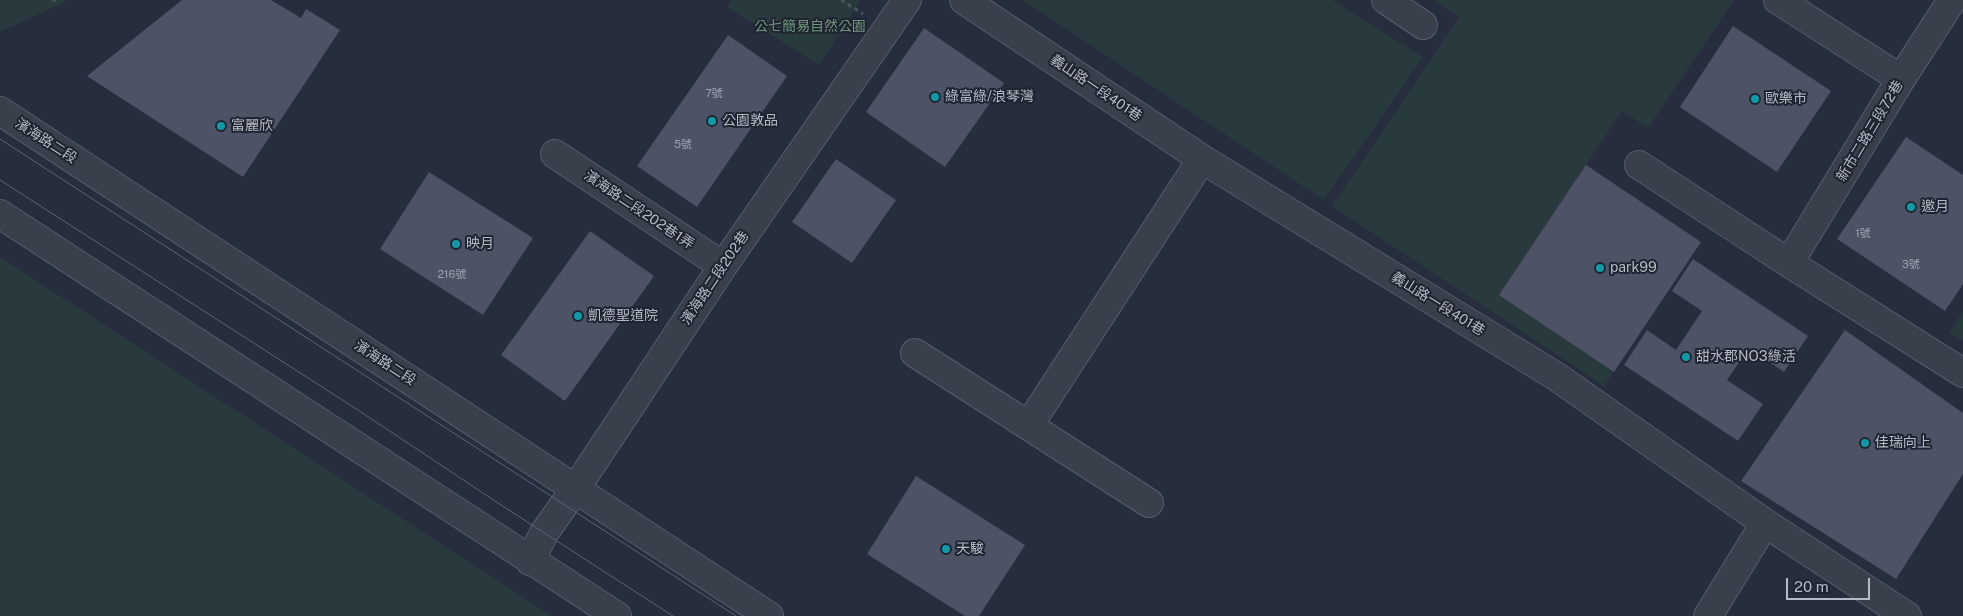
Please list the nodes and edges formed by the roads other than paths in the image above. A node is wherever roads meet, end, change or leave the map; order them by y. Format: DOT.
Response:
graph roads {
  1 [pos="907,0"];
  2 [pos="964,0"];
  3 [pos="1386,0"];
  4 [pos="1778,0"];
  5 [pos="1952,0"];
  6 [pos="1423,25"];
  7 [pos="1901,79"];
  8 [pos="0,111"];
  9 [pos="555,154"];
  10 [pos="1202,159"];
  11 [pos="1639,165"];
  12 [pos="0,214"];
  13 [pos="1789,263"];
  14 [pos="723,266"];
  15 [pos="914,353"];
  16 [pos="1963,373"];
  17 [pos="1029,425"];
  18 [pos="576,488"];
  19 [pos="1149,503"];
  20 [pos="1765,523"];
  21 [pos="530,560"];
  22 [pos="617,616"];
  23 [pos="769,616"];
  24 [pos="1708,616"];
  25 [pos="1907,616"];
  1 -- 14 [label="street, 濱海路二段202巷"];
  2 -- 10 [label="street, 義山路一段401巷"];
  3 -- 6 [label="street"];
  4 -- 7 [label="street"];
  5 -- 7 [label="street, 新市二路三段72巷"];
  7 -- 13 [label="street, 新市二路三段72巷"];
  8 -- 18 [label="street, 濱海路二段"];
  9 -- 14 [label="street, 濱海路二段202巷1弄"];
  10 -- 17 [label="street"];
  10 -- 20 [label="street, 義山路一段401巷"];
  11 -- 13 [label="street"];
  12 -- 21 [label="street"];
  13 -- 16 [label="street"];
  14 -- 18 [label="street, 濱海路二段202巷"];
  15 -- 17 [label="street"];
  17 -- 19 [label="street"];
  18 -- 21 [label="street, 濱海路二段202巷"];
  18 -- 23 [label="street, 濱海路二段"];
  20 -- 24 [label="street"];
  20 -- 25 [label="street, 義山路一段401巷"];
  21 -- 22 [label="street"];
}
